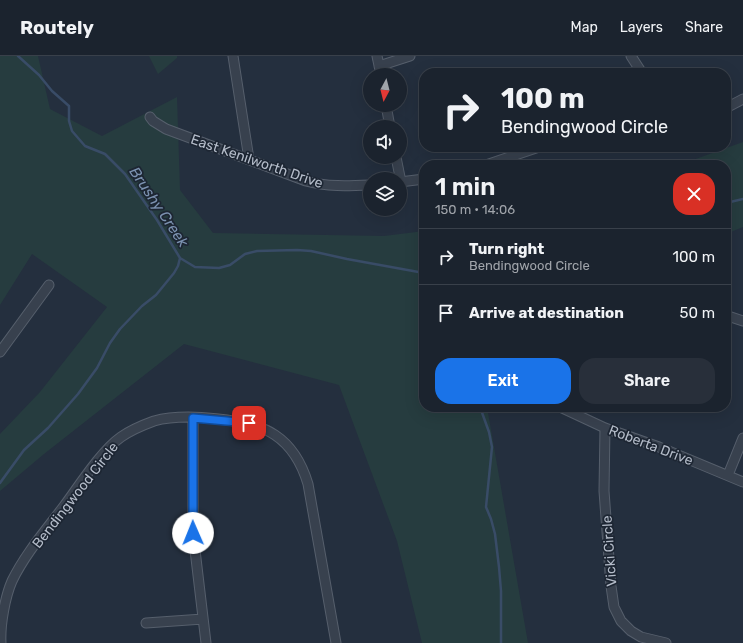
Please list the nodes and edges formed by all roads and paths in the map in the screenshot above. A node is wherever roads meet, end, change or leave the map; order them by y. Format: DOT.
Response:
graph roads {
  1 [pos="233,56"];
  2 [pos="377,56"];
  3 [pos="410,56"];
  4 [pos="631,56"];
  5 [pos="380,68"];
  6 [pos="384,68"];
  7 [pos="639,68"];
  8 [pos="743,99"];
  9 [pos="731,105"];
  10 [pos="150,117"];
  11 [pos="525,152"];
  12 [pos="249,159"];
  13 [pos="501,160"];
  14 [pos="419,180"];
  15 [pos="407,181"];
  16 [pos="363,185"];
  17 [pos="49,285"];
  18 [pos="731,317"];
  19 [pos="743,321"];
  20 [pos="0,352"];
  21 [pos="571,412"];
  22 [pos="193,418"];
  23 [pos="605,428"];
  24 [pos="743,438"];
  25 [pos="728,475"];
  26 [pos="743,482"];
  27 [pos="203,619"];
  28 [pos="146,623"];
  29 [pos="0,642"];
  30 [pos="206,643"];
  31 [pos="336,643"];
  32 [pos="666,643"];
  1 -- 12 [label="street"];
  2 -- 5 [label="street"];
  3 -- 6 [label="street"];
  4 -- 7 [label="street"];
  8 -- 9 [label="street"];
  10 -- 12 [label="street, East Kenilworth Drive"];
  11 -- 13 [label="street"];
  12 -- 16 [label="street, East Kenilworth Drive"];
  14 -- 15 [label="street"];
  17 -- 20 [label="street"];
  18 -- 19 [label="street"];
  21 -- 23 [label="street, Roberta Drive"];
  22 -- 27 [label="street"];
  22 -- 29 [label="street, Bendingwood Circle"];
  22 -- 31 [label="street, Bendingwood Circle"];
  23 -- 25 [label="street, Roberta Drive"];
  23 -- 32 [label="street, Vicki Circle"];
  24 -- 25 [label="street"];
  25 -- 26 [label="street, Roberta Drive"];
  27 -- 28 [label="street"];
  27 -- 30 [label="street"];
}
